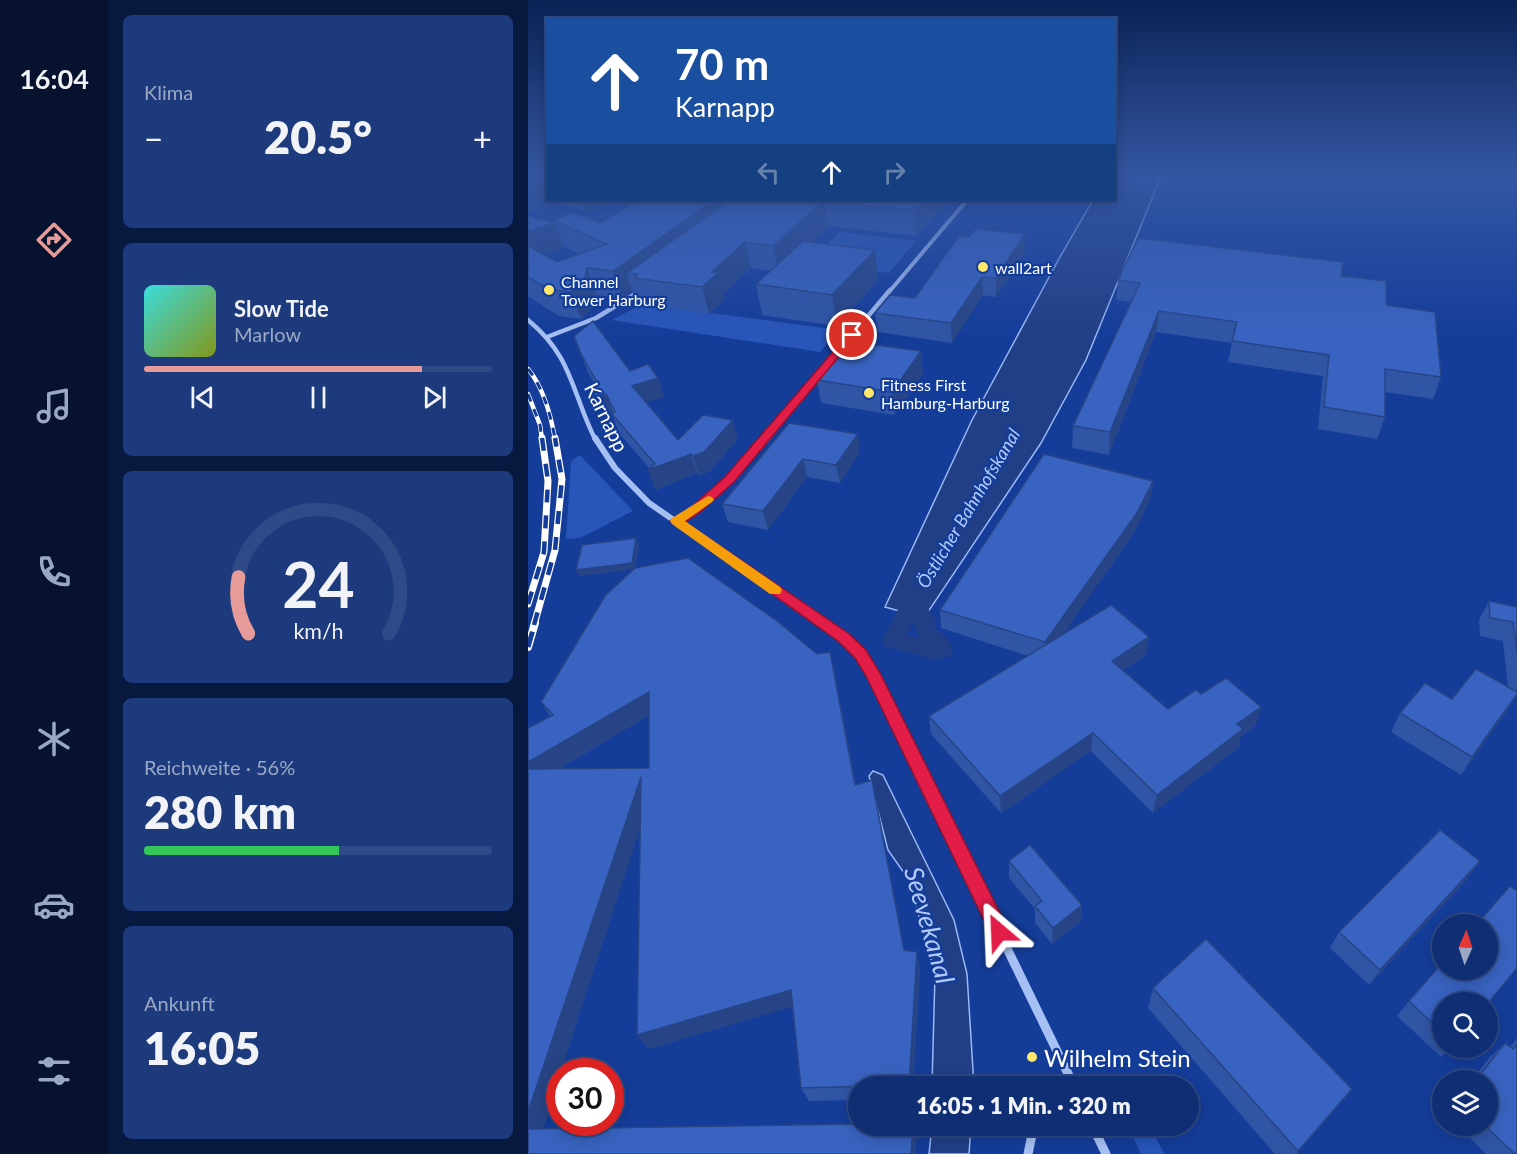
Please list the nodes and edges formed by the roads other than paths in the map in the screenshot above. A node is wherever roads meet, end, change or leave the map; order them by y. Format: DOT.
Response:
graph roads {
  1 [pos="943,228"];
  2 [pos="647,286"];
  3 [pos="528,320"];
  4 [pos="547,337"];
  5 [pos="676,521"];
  6 [pos="1069,1076"];
  7 [pos="1032,1136"];
  8 [pos="1097,1136"];
  9 [pos="1028,1154"];
  10 [pos="1106,1154"];
  1 -- 5 [label="street"];
  2 -- 4 [label="street"];
  3 -- 4 [label="street, Karnapp"];
  4 -- 5 [label="street, Karnapp"];
  5 -- 6 [label="street, Karnapp"];
  7 -- 9 [label="street"];
  8 -- 10 [label="street"];
}
